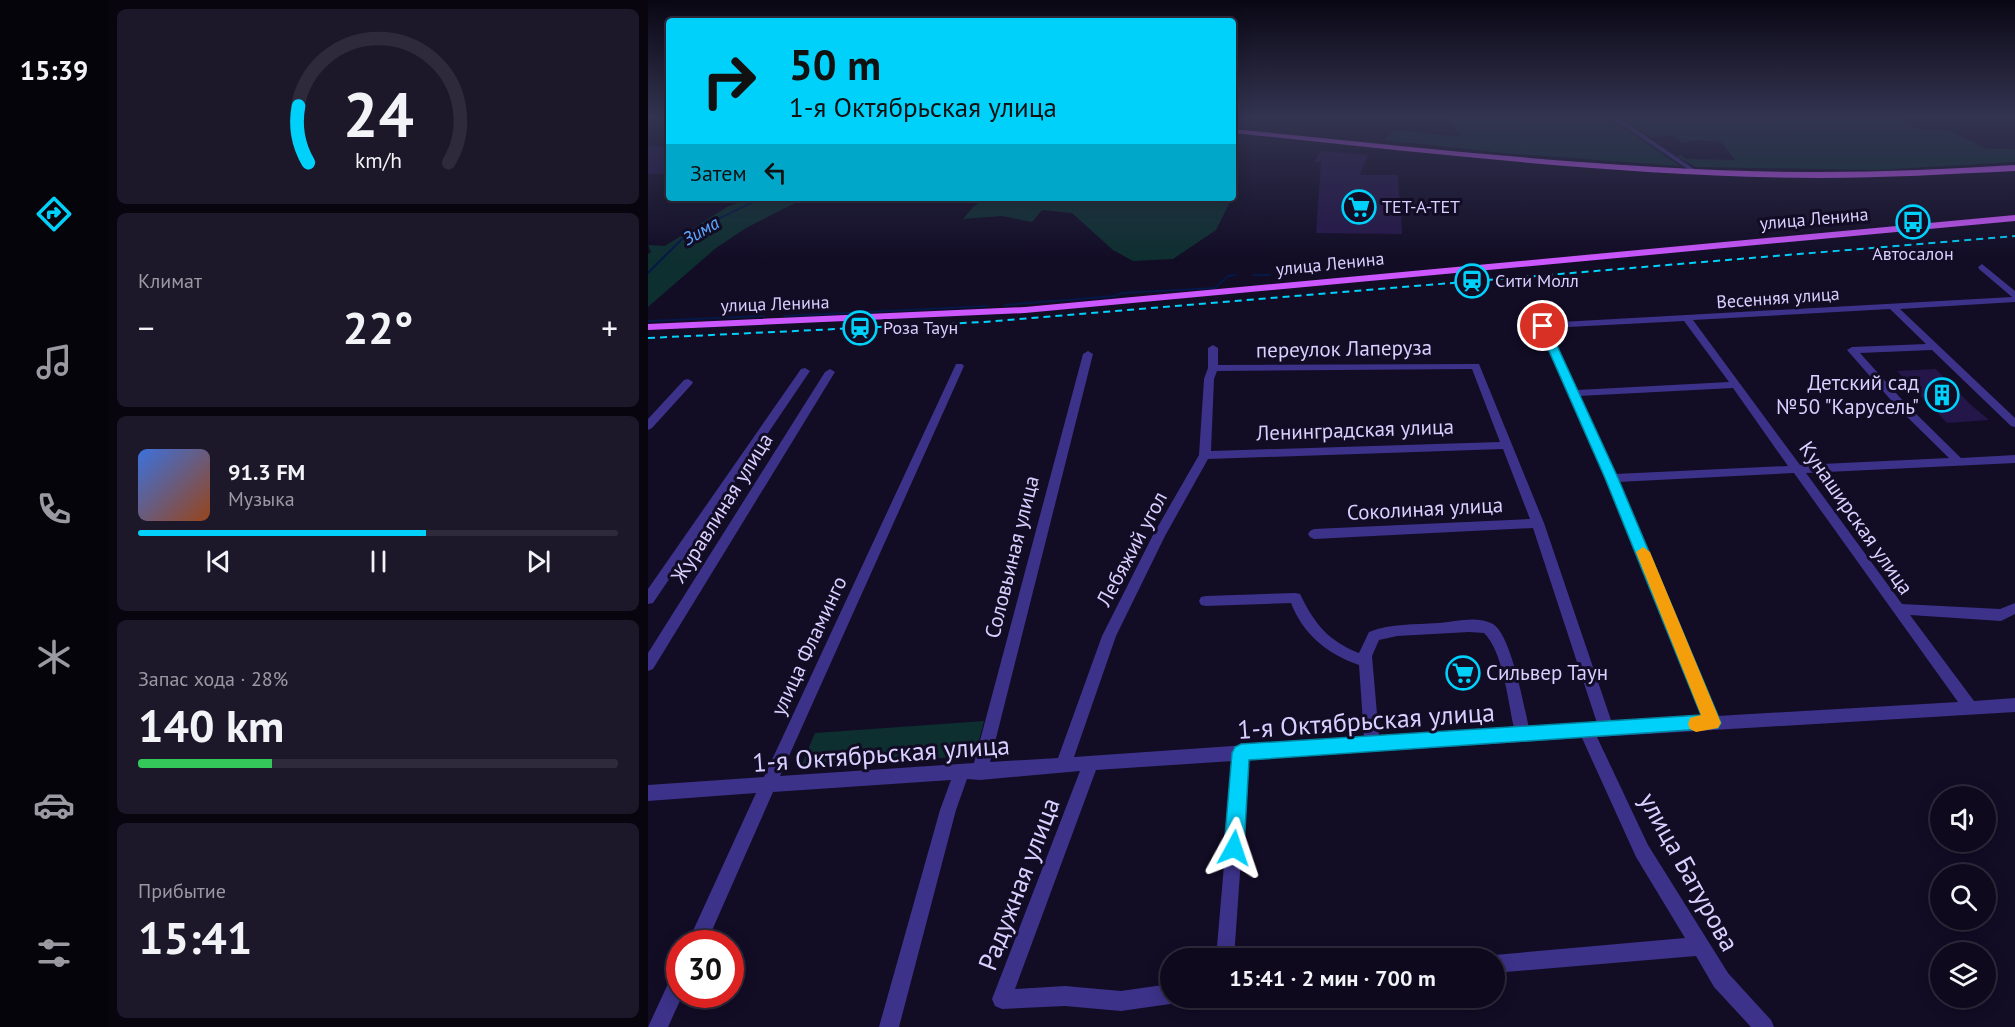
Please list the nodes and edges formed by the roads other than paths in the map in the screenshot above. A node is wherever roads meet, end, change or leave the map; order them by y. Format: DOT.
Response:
graph roads {
  1 [pos="1484,164"];
  2 [pos="1487,164"];
  3 [pos="1491,164"];
  4 [pos="1589,164"];
  5 [pos="1683,164"];
  6 [pos="1488,168"];
  7 [pos="2015,168"];
  8 [pos="1694,171"];
  9 [pos="2015,219"];
  10 [pos="1982,267"];
  11 [pos="2015,297"];
  12 [pos="1893,307"];
  13 [pos="1688,320"];
  14 [pos="648,327"];
  15 [pos="1934,347"];
  16 [pos="1212,348"];
  17 [pos="1088,354"];
  18 [pos="959,366"];
  19 [pos="1214,369"];
  20 [pos="805,371"];
  21 [pos="830,372"];
  22 [pos="688,382"];
  23 [pos="1736,385"];
  24 [pos="1574,393"];
  25 [pos="2015,424"];
  26 [pos="648,426"];
  27 [pos="1506,445"];
  28 [pos="1205,455"];
  29 [pos="2015,459"];
  30 [pos="1959,462"];
  31 [pos="1799,471"];
  32 [pos="1611,478"];
  33 [pos="1538,523"];
  34 [pos="1314,534"];
  35 [pos="648,599"];
  36 [pos="1206,601"];
  37 [pos="2015,608"];
  38 [pos="1897,609"];
  39 [pos="1365,661"];
  40 [pos="648,665"];
  41 [pos="2015,705"];
  42 [pos="1971,708"];
  43 [pos="1712,723"];
  44 [pos="1607,729"];
  45 [pos="1586,731"];
  46 [pos="1523,735"];
  47 [pos="1372,744"];
  48 [pos="1241,753"];
  49 [pos="1091,763"];
  50 [pos="1063,765"];
  51 [pos="980,772"];
  52 [pos="961,773"];
  53 [pos="769,787"];
  54 [pos="648,793"];
  55 [pos="703,930"];
  56 [pos="1701,946"];
  57 [pos="1226,948"];
  58 [pos="1505,963"];
  59 [pos="1160,995"];
  60 [pos="667,1008"];
  61 [pos="658,1027"];
  62 [pos="889,1027"];
  63 [pos="1764,1027"];
  1 -- 6 [label="main road"];
  2 -- 6 [label="main road"];
  3 -- 6 [label="main road"];
  4 -- 8 [label="main road"];
  5 -- 8 [label="street"];
  7 -- 8 [label="main road"];
  9 -- 14 [label="main road, улица Ленина"];
  10 -- 11 [label="street"];
  11 -- 12 [label="street, Весенняя улица"];
  12 -- 13 [label="street, Весенняя улица"];
  12 -- 15 [label="street"];
  13 -- 23 [label="street, Кунаширская улица"];
  13 -- 24 [label="street, Весенняя улица"];
  15 -- 25 [label="street"];
  15 -- 30 [label="street"];
  16 -- 19 [label="street, Лебяжий угол"];
  17 -- 51 [label="street, Соловьиная улица"];
  18 -- 53 [label="street, улица Фламинго"];
  19 -- 27 [label="street, переулок Лаперуза"];
  19 -- 28 [label="street, Лебяжий угол"];
  20 -- 35 [label="street"];
  21 -- 40 [label="street, Журавлиная улица"];
  22 -- 26 [label="street"];
  23 -- 24 [label="street"];
  23 -- 31 [label="street, Кунаширская улица"];
  24 -- 32 [label="street"];
  27 -- 28 [label="street, Ленинградская улица"];
  27 -- 33 [label="street"];
  28 -- 50 [label="street, Лебяжий угол"];
  29 -- 30 [label="street"];
  30 -- 31 [label="street"];
  31 -- 32 [label="street"];
  31 -- 38 [label="street, Кунаширская улица"];
  32 -- 43 [label="street"];
  33 -- 34 [label="street, Соколиная улица"];
  33 -- 44 [label="street"];
  36 -- 39 [label="street"];
  37 -- 38 [label="street"];
  38 -- 42 [label="street, Кунаширская улица"];
  39 -- 46 [label="street"];
  39 -- 47 [label="street"];
  41 -- 42 [label="street, 1-я Октябрьская улица"];
  42 -- 43 [label="street, 1-я Октябрьская улица"];
  43 -- 44 [label="street, 1-я Октябрьская улица"];
  44 -- 45 [label="street, 1-я Октябрьская улица"];
  45 -- 46 [label="street, 1-я Октябрьская улица"];
  45 -- 56 [label="street, улица Батурова"];
  46 -- 47 [label="street, 1-я Октябрьская улица"];
  47 -- 48 [label="street, 1-я Октябрьская улица"];
  48 -- 49 [label="street, 1-я Октябрьская улица"];
  48 -- 57 [label="street"];
  49 -- 50 [label="street, 1-я Октябрьская улица"];
  49 -- 59 [label="street, Радужная улица"];
  50 -- 51 [label="street, 1-я Октябрьская улица"];
  51 -- 52 [label="street, 1-я Октябрьская улица"];
  52 -- 53 [label="street, 1-я Октябрьская улица"];
  52 -- 62 [label="street"];
  53 -- 54 [label="street, 1-я Октябрьская улица"];
  53 -- 55 [label="street, улица Фламинго"];
  56 -- 58 [label="street"];
  56 -- 63 [label="street, улица Батурова"];
  60 -- 61 [label="street"];
}
